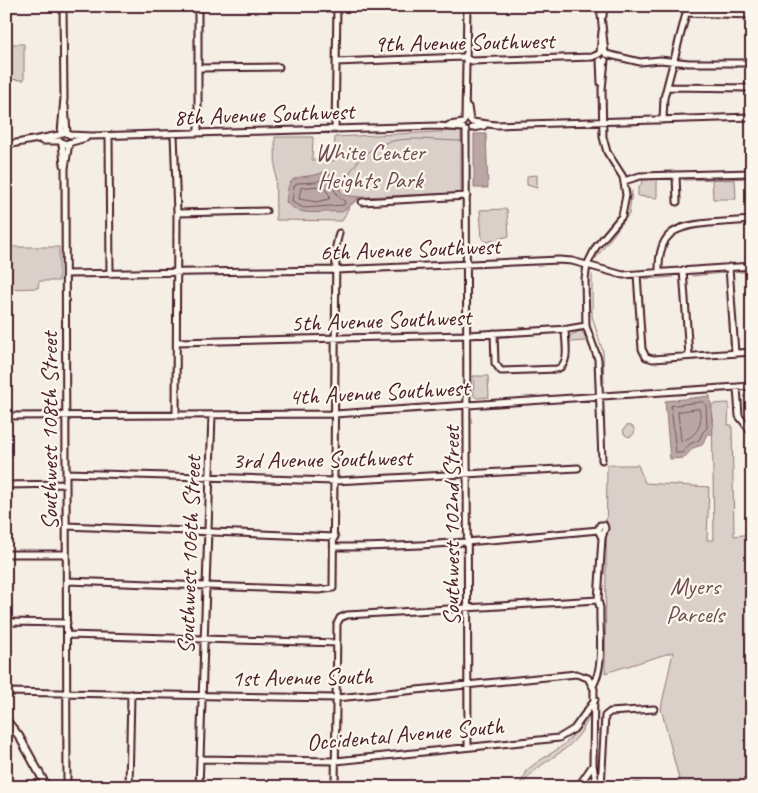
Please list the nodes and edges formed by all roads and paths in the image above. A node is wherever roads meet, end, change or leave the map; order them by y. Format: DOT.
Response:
graph roads {
  1 [pos="63,6"];
  2 [pos="198,6"];
  3 [pos="337,6"];
  4 [pos="467,6"];
  5 [pos="602,6"];
  6 [pos="688,6"];
  7 [pos="686,13"];
  8 [pos="752,15"];
  9 [pos="602,57"];
  10 [pos="467,59"];
  11 [pos="673,61"];
  12 [pos="336,62"];
  13 [pos="752,63"];
  14 [pos="278,67"];
  15 [pos="198,68"];
  16 [pos="667,87"];
  17 [pos="752,88"];
  18 [pos="752,117"];
  19 [pos="664,120"];
  20 [pos="602,121"];
  21 [pos="468,125"];
  22 [pos="335,130"];
  23 [pos="198,133"];
  24 [pos="174,134"];
  25 [pos="109,136"];
  26 [pos="65,138"];
  27 [pos="6,145"];
  28 [pos="752,172"];
  29 [pos="676,175"];
  30 [pos="624,181"];
  31 [pos="467,196"];
  32 [pos="362,202"];
  33 [pos="677,202"];
  34 [pos="266,211"];
  35 [pos="177,213"];
  36 [pos="752,220"];
  37 [pos="339,233"];
  38 [pos="468,265"];
  39 [pos="587,266"];
  40 [pos="752,266"];
  41 [pos="729,268"];
  42 [pos="336,270"];
  43 [pos="683,270"];
  44 [pos="659,272"];
  45 [pos="66,274"];
  46 [pos="110,274"];
  47 [pos="176,274"];
  48 [pos="637,274"];
  49 [pos="586,326"];
  50 [pos="564,330"];
  51 [pos="494,334"];
  52 [pos="468,335"];
  53 [pos="335,340"];
  54 [pos="177,342"];
  55 [pos="752,352"];
  56 [pos="735,353"];
  57 [pos="689,356"];
  58 [pos="752,386"];
  59 [pos="737,387"];
  60 [pos="598,397"];
  61 [pos="468,406"];
  62 [pos="335,414"];
  63 [pos="176,415"];
  64 [pos="212,415"];
  65 [pos="6,416"];
  66 [pos="65,416"];
  67 [pos="752,433"];
  68 [pos="602,460"];
  69 [pos="578,468"];
  70 [pos="66,473"];
  71 [pos="468,473"];
  72 [pos="210,478"];
  73 [pos="335,481"];
  74 [pos="66,484"];
  75 [pos="6,485"];
  76 [pos="66,526"];
  77 [pos="208,532"];
  78 [pos="334,537"];
  79 [pos="468,540"];
  80 [pos="334,547"];
  81 [pos="6,554"];
  82 [pos="66,554"];
  83 [pos="67,581"];
  84 [pos="205,587"];
  85 [pos="598,600"];
  86 [pos="468,607"];
  87 [pos="6,622"];
  88 [pos="67,623"];
  89 [pos="68,635"];
  90 [pos="203,638"];
  91 [pos="337,643"];
  92 [pos="469,684"];
  93 [pos="593,686"];
  94 [pos="6,692"];
  95 [pos="68,693"];
  96 [pos="132,694"];
  97 [pos="201,696"];
  98 [pos="337,698"];
  99 [pos="595,700"];
  100 [pos="654,709"];
  101 [pos="6,720"];
  102 [pos="468,747"];
  103 [pos="200,759"];
  104 [pos="336,761"];
  105 [pos="594,764"];
  106 [pos="47,787"];
  107 [pos="66,787"];
  108 [pos="129,787"];
  109 [pos="199,787"];
  110 [pos="335,787"];
  111 [pos="578,787"];
  112 [pos="597,787"];
  113 [pos="601,787"];
  114 [pos="635,787"];
  115 [pos="639,787"];
  1 -- 26 [label="street, Southwest 108th Street"];
  2 -- 15 [label="street"];
  3 -- 12 [label="street"];
  4 -- 10 [label="street, Southwest 102nd Street"];
  5 -- 9 [label="street"];
  6 -- 7 [label="street"];
  7 -- 8 [label="street"];
  7 -- 11 [label="street"];
  9 -- 10 [label="street, 9th Avenue Southwest"];
  9 -- 11 [label="street, 9th Avenue Southwest"];
  9 -- 20 [label="street"];
  10 -- 12 [label="street, 9th Avenue Southwest"];
  10 -- 21 [label="street, Southwest 102nd Street"];
  11 -- 13 [label="street, 9th Avenue Southwest"];
  11 -- 16 [label="street"];
  12 -- 22 [label="street"];
  14 -- 15 [label="street"];
  15 -- 23 [label="street"];
  16 -- 17 [label="street"];
  16 -- 19 [label="street"];
  18 -- 19 [label="street, 8th Avenue Southwest"];
  19 -- 20 [label="street, 8th Avenue Southwest"];
  20 -- 21 [label="street, 8th Avenue Southwest"];
  20 -- 30 [label="street"];
  21 -- 22 [label="street, 8th Avenue Southwest"];
  21 -- 31 [label="street, Southwest 102nd Street"];
  22 -- 23 [label="street, 8th Avenue Southwest"];
  23 -- 24 [label="street, 8th Avenue Southwest"];
  24 -- 25 [label="street, 8th Avenue Southwest"];
  24 -- 35 [label="street"];
  25 -- 26 [label="street, 8th Avenue Southwest"];
  25 -- 46 [label="street"];
  26 -- 27 [label="street, 8th Avenue Southwest"];
  26 -- 45 [label="street, Southwest 108th Street"];
  28 -- 29 [label="street"];
  29 -- 30 [label="street"];
  29 -- 33 [label="street"];
  30 -- 39 [label="street"];
  31 -- 32 [label="street"];
  31 -- 38 [label="street, Southwest 102nd Street"];
  34 -- 35 [label="street"];
  35 -- 47 [label="street"];
  36 -- 44 [label="street"];
  37 -- 42 [label="street"];
  38 -- 39 [label="street, 6th Avenue Southwest"];
  38 -- 42 [label="street, 6th Avenue Southwest"];
  38 -- 52 [label="street, Southwest 102nd Street"];
  39 -- 48 [label="street, 6th Avenue Southwest"];
  39 -- 49 [label="street"];
  40 -- 41 [label="street, 6th Avenue Southwest"];
  41 -- 43 [label="street, 6th Avenue Southwest"];
  41 -- 56 [label="street"];
  42 -- 47 [label="street, 6th Avenue Southwest"];
  42 -- 53 [label="street"];
  43 -- 44 [label="street, 6th Avenue Southwest"];
  43 -- 57 [label="street"];
  44 -- 48 [label="street, 6th Avenue Southwest"];
  45 -- 46 [label="street, 6th Avenue Southwest"];
  45 -- 66 [label="street, Southwest 108th Street"];
  46 -- 47 [label="street, 6th Avenue Southwest"];
  47 -- 54 [label="street"];
  48 -- 57 [label="street"];
  49 -- 50 [label="street, 5th Avenue Southwest"];
  49 -- 60 [label="street"];
  50 -- 51 [label="street, 5th Avenue Southwest"];
  50 -- 51 [label="street"];
  51 -- 52 [label="street, 5th Avenue Southwest"];
  52 -- 53 [label="street, 5th Avenue Southwest"];
  52 -- 61 [label="street, Southwest 102nd Street"];
  53 -- 54 [label="street, 5th Avenue Southwest"];
  53 -- 62 [label="street"];
  54 -- 63 [label="street"];
  55 -- 56 [label="street"];
  56 -- 57 [label="street"];
  58 -- 59 [label="street, 4th Avenue Southwest"];
  59 -- 60 [label="street, 4th Avenue Southwest"];
  59 -- 67 [label="street"];
  60 -- 61 [label="street, 4th Avenue Southwest"];
  60 -- 68 [label="street"];
  61 -- 62 [label="street, 4th Avenue Southwest"];
  61 -- 71 [label="street, Southwest 102nd Street"];
  62 -- 64 [label="street, 4th Avenue Southwest"];
  62 -- 73 [label="street"];
  63 -- 64 [label="street, 4th Avenue Southwest"];
  63 -- 66 [label="street, 4th Avenue Southwest"];
  64 -- 72 [label="street, Southwest 106th Street"];
  65 -- 66 [label="street, 4th Avenue Southwest"];
  66 -- 70 [label="street, Southwest 108th Street"];
  69 -- 71 [label="street, 3rd Avenue Southwest"];
  70 -- 72 [label="street, 3rd Avenue Southwest"];
  70 -- 74 [label="street, Southwest 108th Street"];
  71 -- 73 [label="street, 3rd Avenue Southwest"];
  71 -- 79 [label="street, Southwest 102nd Street"];
  72 -- 73 [label="street, 3rd Avenue Southwest"];
  72 -- 77 [label="street, Southwest 106th Street"];
  73 -- 78 [label="street"];
  74 -- 75 [label="street"];
  74 -- 76 [label="street, Southwest 108th Street"];
  76 -- 77 [label="street"];
  76 -- 82 [label="street, Southwest 108th Street"];
  77 -- 78 [label="street"];
  77 -- 84 [label="street, Southwest 106th Street"];
  78 -- 80 [label="street"];
  79 -- 80 [label="street"];
  79 -- 85 [label="street"];
  79 -- 86 [label="street, Southwest 102nd Street"];
  80 -- 84 [label="street"];
  81 -- 82 [label="street"];
  82 -- 83 [label="street, Southwest 108th Street"];
  83 -- 84 [label="street"];
  83 -- 88 [label="street, Southwest 108th Street"];
  84 -- 90 [label="street, Southwest 106th Street"];
  85 -- 86 [label="street"];
  85 -- 93 [label="street"];
  86 -- 91 [label="street"];
  86 -- 92 [label="street, Southwest 102nd Street"];
  87 -- 88 [label="street"];
  88 -- 89 [label="street, Southwest 108th Street"];
  89 -- 90 [label="street"];
  89 -- 95 [label="street, Southwest 108th Street"];
  90 -- 91 [label="street"];
  90 -- 97 [label="street, Southwest 106th Street"];
  91 -- 98 [label="street"];
  92 -- 93 [label="street, 1st Avenue South"];
  92 -- 98 [label="street, 1st Avenue South"];
  92 -- 102 [label="street, Southwest 102nd Street"];
  93 -- 99 [label="street"];
  94 -- 95 [label="street, 1st Avenue South"];
  95 -- 96 [label="street, 1st Avenue South"];
  95 -- 107 [label="street, Southwest 108th Street"];
  96 -- 97 [label="street, 1st Avenue South"];
  96 -- 108 [label="street"];
  97 -- 98 [label="street, 1st Avenue South"];
  97 -- 103 [label="street, Southwest 106th Street"];
  98 -- 104 [label="street"];
  99 -- 102 [label="street, Occidental Avenue South"];
  99 -- 105 [label="street"];
  100 -- 113 [label="street"];
  101 -- 106 [label="main road"];
  102 -- 104 [label="street, Occidental Avenue South"];
  103 -- 104 [label="street, Occidental Avenue South"];
  103 -- 109 [label="street, Southwest 106th Street"];
  104 -- 110 [label="street"];
  105 -- 111 [label="street"];
  105 -- 112 [label="street"];
  114 -- 115 [label="street"];
}
